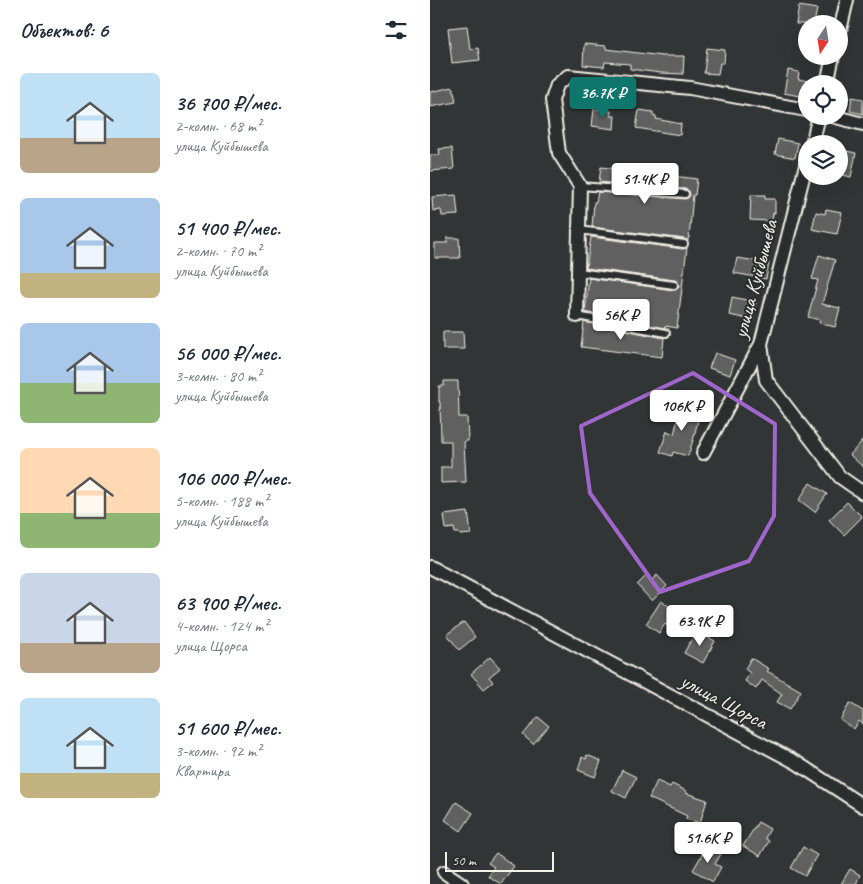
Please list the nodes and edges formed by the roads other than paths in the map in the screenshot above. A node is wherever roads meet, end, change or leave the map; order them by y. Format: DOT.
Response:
graph roads {
  1 [pos="847,0"];
  2 [pos="844,15"];
  3 [pos="798,108"];
  4 [pos="848,120"];
  5 [pos="863,124"];
  6 [pos="801,185"];
  7 [pos="580,186"];
  8 [pos="685,194"];
  9 [pos="579,230"];
  10 [pos="684,244"];
  11 [pos="578,272"];
  12 [pos="674,285"];
  13 [pos="578,316"];
  14 [pos="666,334"];
  15 [pos="761,344"];
  16 [pos="703,453"];
  17 [pos="863,493"];
  18 [pos="430,567"];
  19 [pos="863,806"];
  20 [pos="444,872"];
  21 [pos="462,884"];
  1 -- 2 [label="street"];
  3 -- 7 [label="street"];
  4 -- 5 [label="street"];
  6 -- 15 [label="street, улица Куйбышева"];
  7 -- 8 [label="lane"];
  7 -- 9 [label="street"];
  9 -- 10 [label="lane"];
  9 -- 11 [label="street"];
  11 -- 12 [label="lane"];
  11 -- 13 [label="street"];
  13 -- 14 [label="lane"];
  15 -- 16 [label="street, улица Куйбышева"];
  15 -- 17 [label="street"];
  18 -- 19 [label="street, улица Щорса"];
  20 -- 21 [label="street"];
}
